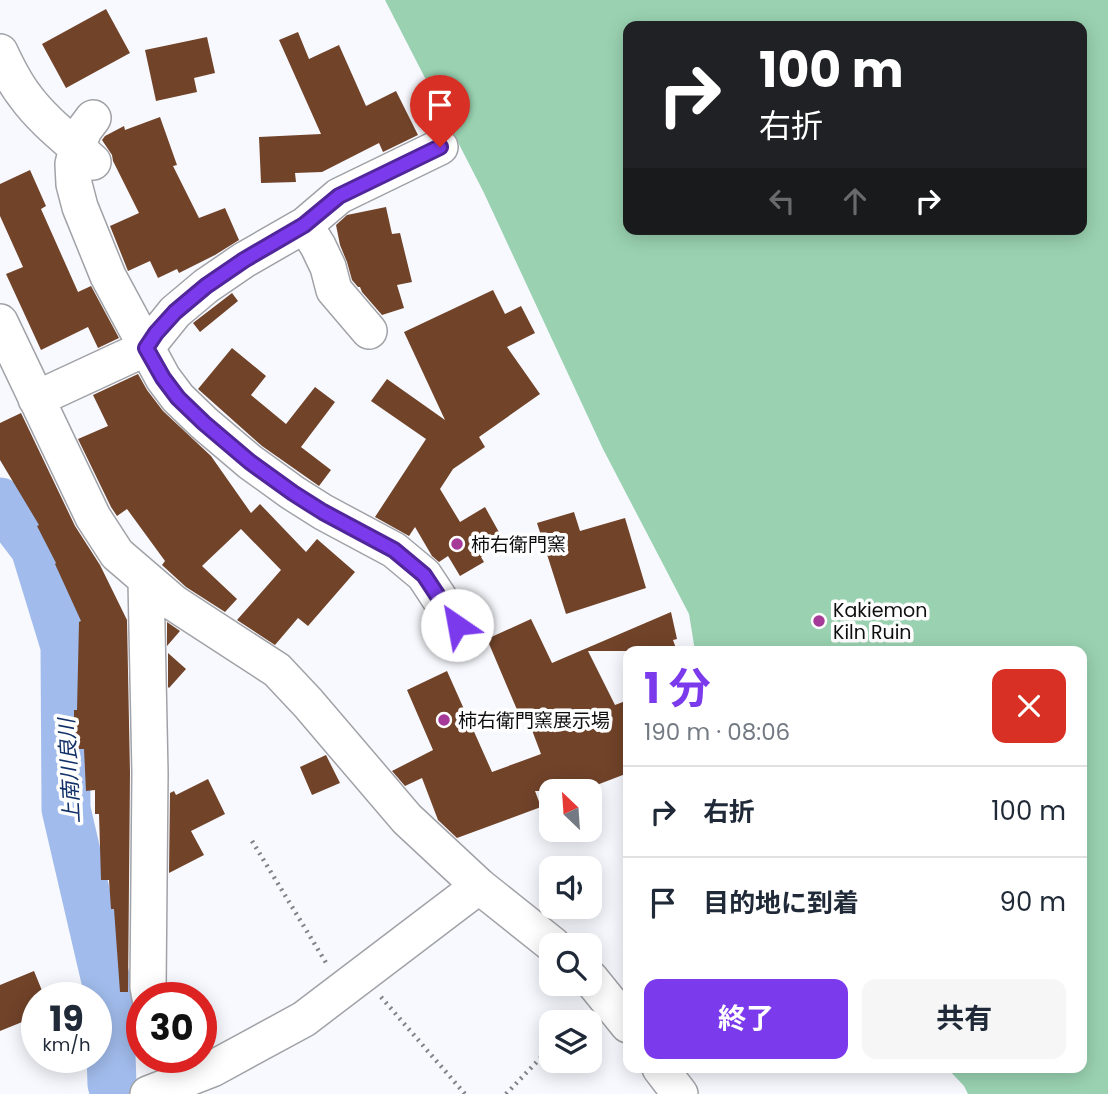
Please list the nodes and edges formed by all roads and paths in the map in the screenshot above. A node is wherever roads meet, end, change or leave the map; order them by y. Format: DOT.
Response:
graph roads {
  1 [pos="0,52"];
  2 [pos="440,147"];
  3 [pos="304,225"];
  4 [pos="0,321"];
  5 [pos="369,331"];
  6 [pos="146,348"];
  7 [pos="36,399"];
  8 [pos="146,580"];
  9 [pos="471,625"];
  10 [pos="252,841"];
  11 [pos="479,886"];
  12 [pos="539,934"];
  13 [pos="148,982"];
  14 [pos="353,982"];
  15 [pos="602,993"];
  16 [pos="623,1019"];
  17 [pos="539,1060"];
  18 [pos="664,1073"];
  19 [pos="161,1078"];
  20 [pos="466,1094"];
  21 [pos="506,1094"];
  22 [pos="680,1094"];
  1 -- 6 [label="street"];
  2 -- 3 [label="street"];
  3 -- 5 [label="street"];
  3 -- 6 [label="street"];
  4 -- 7 [label="street"];
  6 -- 7 [label="street"];
  6 -- 9 [label="street"];
  7 -- 8 [label="street"];
  8 -- 11 [label="street"];
  8 -- 13 [label="street"];
  10 -- 14 [label="path"];
  11 -- 12 [label="street"];
  11 -- 14 [label="street"];
  14 -- 19 [label="street"];
  14 -- 20 [label="path"];
  15 -- 16 [label="street"];
  17 -- 21 [label="path"];
  18 -- 22 [label="street"];
}
